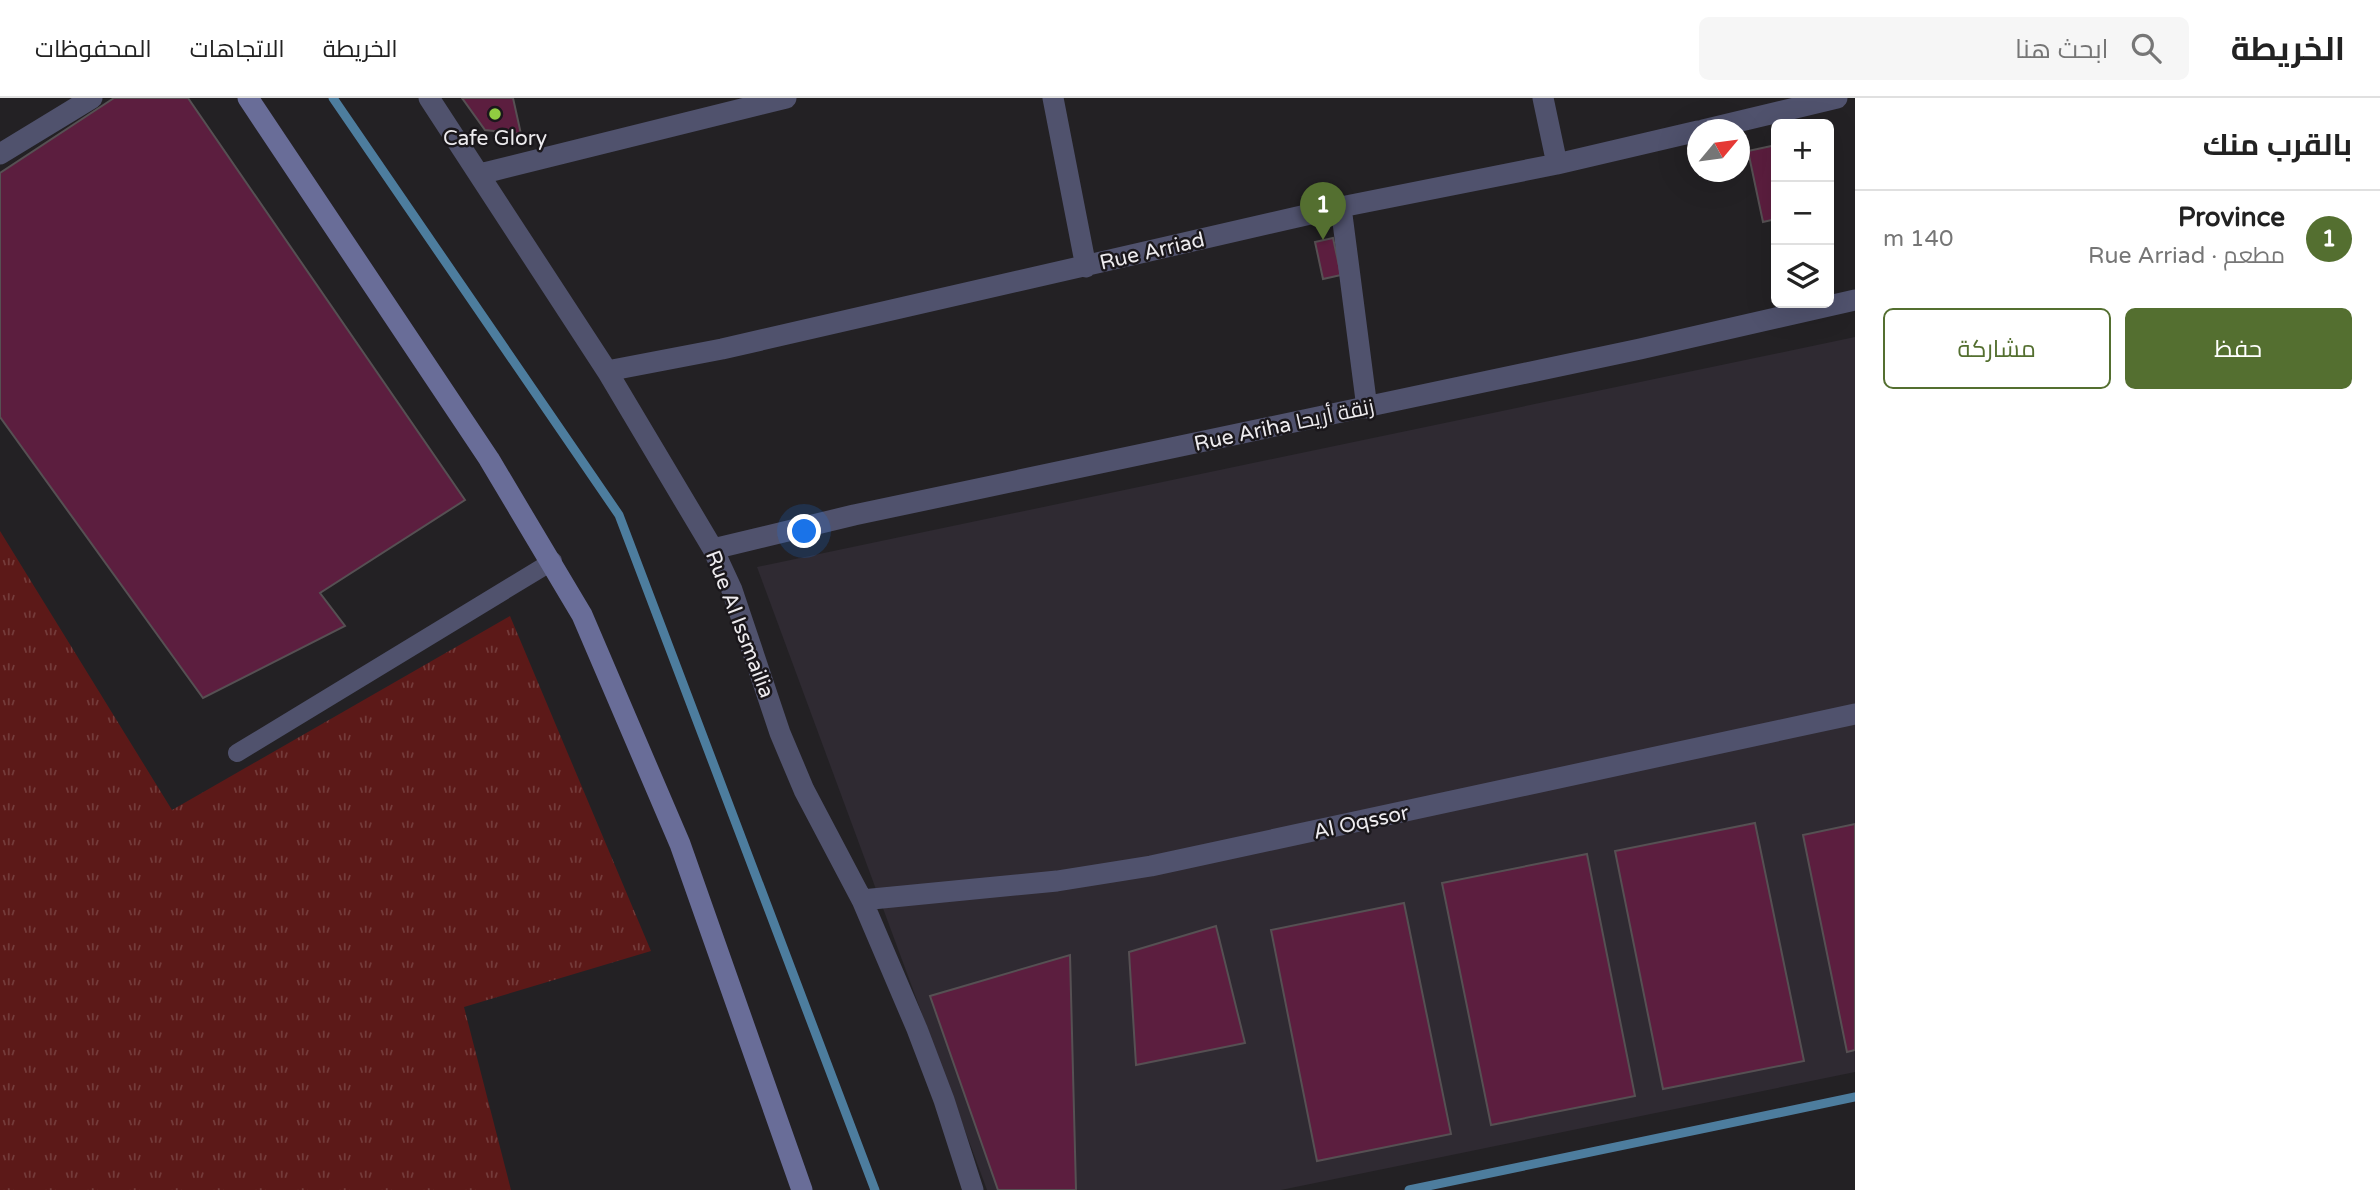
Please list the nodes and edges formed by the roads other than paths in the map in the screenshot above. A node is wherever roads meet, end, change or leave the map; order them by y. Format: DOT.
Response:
graph roads {
  1 [pos="92,98"];
  2 [pos="248,98"];
  3 [pos="429,98"];
  4 [pos="786,98"];
  5 [pos="1053,98"];
  6 [pos="1543,98"];
  7 [pos="1837,98"];
  8 [pos="1749,119"];
  9 [pos="1687,134"];
  10 [pos="0,154"];
  11 [pos="1557,164"];
  12 [pos="480,174"];
  13 [pos="1341,207"];
  14 [pos="1086,267"];
  15 [pos="1855,300"];
  16 [pos="607,371"];
  17 [pos="1367,408"];
  18 [pos="713,549"];
  19 [pos="552,561"];
  20 [pos="1855,713"];
  21 [pos="237,753"];
  22 [pos="862,900"];
  23 [pos="802,1190"];
  24 [pos="973,1190"];
  1 -- 10 [label="street"];
  2 -- 19 [label="street"];
  3 -- 12 [label="street, Rue Al Issmailia"];
  4 -- 12 [label="street"];
  5 -- 14 [label="street"];
  6 -- 11 [label="street"];
  7 -- 8 [label="street"];
  9 -- 11 [label="street, Rue Arriad"];
  11 -- 13 [label="street, Rue Arriad"];
  12 -- 16 [label="street, Rue Al Issmailia"];
  13 -- 14 [label="street, Rue Arriad"];
  13 -- 17 [label="street"];
  14 -- 16 [label="street, Rue Arriad"];
  15 -- 17 [label="street, Rue Ariha زنقة أريحا"];
  16 -- 18 [label="street, Rue Al Issmailia"];
  17 -- 18 [label="street, Rue Ariha زنقة أريحا"];
  18 -- 22 [label="street, Rue Al Issmailia"];
  19 -- 21 [label="lane"];
  19 -- 23 [label="street"];
  20 -- 22 [label="street, Al Oqssor"];
  22 -- 24 [label="street, Rue Al Issmailia"];
}
